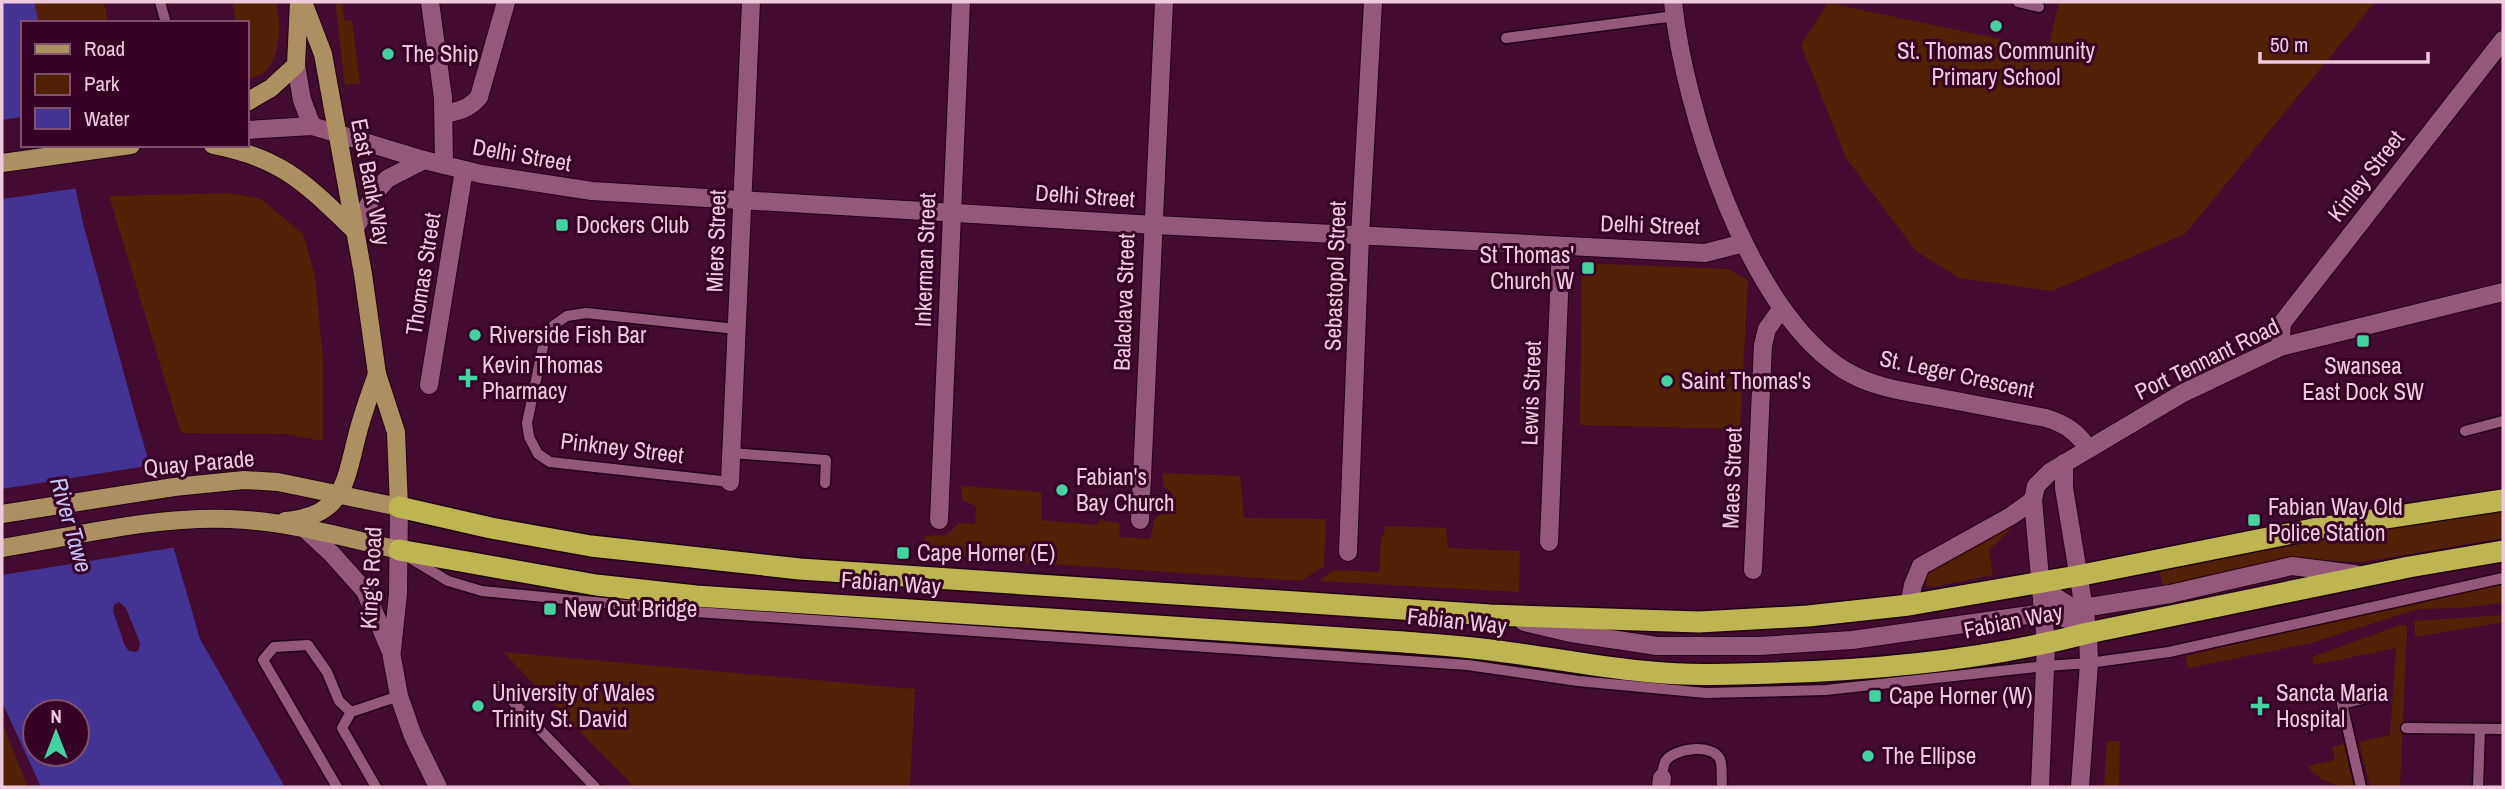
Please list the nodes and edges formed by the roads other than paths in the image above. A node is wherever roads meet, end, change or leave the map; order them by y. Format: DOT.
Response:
graph roads {
  1 [pos="160,2"];
  2 [pos="301,2"];
  3 [pos="430,2"];
  4 [pos="506,2"];
  5 [pos="751,2"];
  6 [pos="961,2"];
  7 [pos="1164,2"];
  8 [pos="1373,2"];
  9 [pos="2018,2"];
  10 [pos="2039,7"];
  11 [pos="1674,9"];
  12 [pos="165,21"];
  13 [pos="1506,38"];
  14 [pos="2503,40"];
  15 [pos="296,65"];
  16 [pos="248,101"];
  17 [pos="444,114"];
  18 [pos="312,126"];
  19 [pos="248,130"];
  20 [pos="337,133"];
  21 [pos="117,147"];
  22 [pos="223,147"];
  23 [pos="425,160"];
  24 [pos="2,163"];
  25 [pos="444,165"];
  26 [pos="464,170"];
  27 [pos="742,202"];
  28 [pos="952,212"];
  29 [pos="1152,225"];
  30 [pos="354,230"];
  31 [pos="1360,236"];
  32 [pos="1744,243"];
  33 [pos="1561,246"];
  34 [pos="2503,292"];
  35 [pos="1782,309"];
  36 [pos="736,329"];
  37 [pos="2280,347"];
  38 [pos="377,374"];
  39 [pos="429,385"];
  40 [pos="2503,421"];
  41 [pos="2465,431"];
  42 [pos="2088,447"];
  43 [pos="731,453"];
  44 [pos="2064,463"];
  45 [pos="730,482"];
  46 [pos="825,483"];
  47 [pos="339,493"];
  48 [pos="2032,499"];
  49 [pos="2503,500"];
  50 [pos="399,507"];
  51 [pos="2,514"];
  52 [pos="939,520"];
  53 [pos="1140,520"];
  54 [pos="272,522"];
  55 [pos="306,530"];
  56 [pos="1549,542"];
  57 [pos="2,548"];
  58 [pos="399,550"];
  59 [pos="2503,551"];
  60 [pos="1348,552"];
  61 [pos="1753,570"];
  62 [pos="2077,576"];
  63 [pos="2366,576"];
  64 [pos="2503,578"];
  65 [pos="2040,582"];
  66 [pos="1909,605"];
  67 [pos="2083,608"];
  68 [pos="2043,613"];
  69 [pos="1490,615"];
  70 [pos="2088,633"];
  71 [pos="2046,644"];
  72 [pos="391,652"];
  73 [pos="2089,663"];
  74 [pos="2046,666"];
  75 [pos="498,687"];
  76 [pos="2379,695"];
  77 [pos="399,696"];
  78 [pos="351,712"];
  79 [pos="2406,728"];
  80 [pos="2480,729"];
  81 [pos="2503,729"];
  82 [pos="1661,783"];
  83 [pos="337,787"];
  84 [pos="376,787"];
  85 [pos="438,787"];
  86 [pos="595,787"];
  87 [pos="1723,787"];
  88 [pos="2040,787"];
  89 [pos="2080,787"];
  90 [pos="2361,787"];
  91 [pos="2478,787"];
  1 -- 12 [label="lane"];
  2 -- 15 [label="main road, East Bank Way"];
  2 -- 20 [label="main road, East Bank Way"];
  3 -- 17 [label="street"];
  4 -- 17 [label="street"];
  5 -- 27 [label="street, Miers Street"];
  6 -- 28 [label="street, Inkerman Street"];
  7 -- 29 [label="street, Balaclava Street"];
  8 -- 31 [label="street, Sebastopol Street"];
  9 -- 10 [label="lane"];
  11 -- 13 [label="lane"];
  11 -- 32 [label="street, St. Leger Crescent"];
  14 -- 37 [label="street, Kinley Street"];
  15 -- 16 [label="main road"];
  15 -- 18 [label="street"];
  17 -- 25 [label="street"];
  18 -- 19 [label="street, Delhi Street"];
  18 -- 20 [label="street, Delhi Street"];
  20 -- 23 [label="street, Delhi Street"];
  20 -- 30 [label="main road, East Bank Way"];
  21 -- 24 [label="main road"];
  22 -- 30 [label="main road"];
  23 -- 25 [label="street, Delhi Street"];
  23 -- 30 [label="street"];
  25 -- 26 [label="street, Delhi Street"];
  26 -- 27 [label="street, Delhi Street"];
  26 -- 39 [label="street, Thomas Street"];
  27 -- 28 [label="street, Delhi Street"];
  27 -- 36 [label="street, Miers Street"];
  28 -- 29 [label="street, Delhi Street"];
  28 -- 52 [label="street, Inkerman Street"];
  29 -- 31 [label="street, Delhi Street"];
  29 -- 53 [label="street, Balaclava Street"];
  30 -- 38 [label="main road, East Bank Way"];
  31 -- 33 [label="street, Delhi Street"];
  31 -- 60 [label="street, Sebastopol Street"];
  32 -- 33 [label="street, Delhi Street"];
  32 -- 35 [label="street, St. Leger Crescent"];
  33 -- 56 [label="street, Lewis Street"];
  34 -- 37 [label="street, Port Tennant Road"];
  35 -- 42 [label="street, St. Leger Crescent"];
  35 -- 61 [label="street, Maes Street"];
  36 -- 43 [label="street, Miers Street"];
  36 -- 45 [label="lane, Pinkney Street"];
  37 -- 42 [label="street, Port Tennant Road"];
  38 -- 47 [label="main road, East Bank Way"];
  38 -- 50 [label="main road, East Bank Way"];
  40 -- 41 [label="lane"];
  42 -- 44 [label="street, Port Tennant Road"];
  43 -- 45 [label="street, Miers Street"];
  43 -- 46 [label="lane"];
  44 -- 48 [label="street, Port Tennant Road"];
  44 -- 62 [label="street"];
  47 -- 50 [label="main road, Quay Parade"];
  47 -- 51 [label="main road, Quay Parade"];
  47 -- 54 [label="main road, East Bank Way"];
  48 -- 65 [label="street"];
  48 -- 66 [label="street, Port Tennant Road"];
  49 -- 62 [label="highway, Fabian Way"];
  50 -- 58 [label="street, King's Road"];
  50 -- 69 [label="highway, Fabian Way"];
  54 -- 55 [label="main road"];
  54 -- 57 [label="main road"];
  55 -- 58 [label="main road"];
  55 -- 72 [label="street, King's Road"];
  58 -- 71 [label="highway, Fabian Way"];
  58 -- 72 [label="street, King's Road"];
  58 -- 74 [label="lane"];
  59 -- 63 [label="highway, Fabian Way"];
  62 -- 65 [label="highway, Fabian Way"];
  62 -- 67 [label="street"];
  63 -- 67 [label="street"];
  63 -- 70 [label="highway, Fabian Way"];
  64 -- 73 [label="lane"];
  65 -- 66 [label="highway, Fabian Way"];
  65 -- 67 [label="street"];
  65 -- 68 [label="street"];
  66 -- 69 [label="highway, Fabian Way"];
  67 -- 70 [label="street"];
  68 -- 69 [label="street"];
  68 -- 70 [label="street"];
  68 -- 71 [label="street"];
  70 -- 71 [label="highway, Fabian Way"];
  70 -- 73 [label="street"];
  71 -- 74 [label="street"];
  72 -- 77 [label="street, King's Road"];
  73 -- 74 [label="lane"];
  73 -- 89 [label="street"];
  74 -- 88 [label="street"];
  75 -- 86 [label="lane"];
  76 -- 90 [label="lane"];
  77 -- 78 [label="lane"];
  77 -- 85 [label="street, King's Road"];
  78 -- 83 [label="lane"];
  78 -- 84 [label="lane"];
  79 -- 80 [label="lane"];
  80 -- 81 [label="lane"];
  80 -- 91 [label="lane"];
  82 -- 87 [label="lane"];
}
